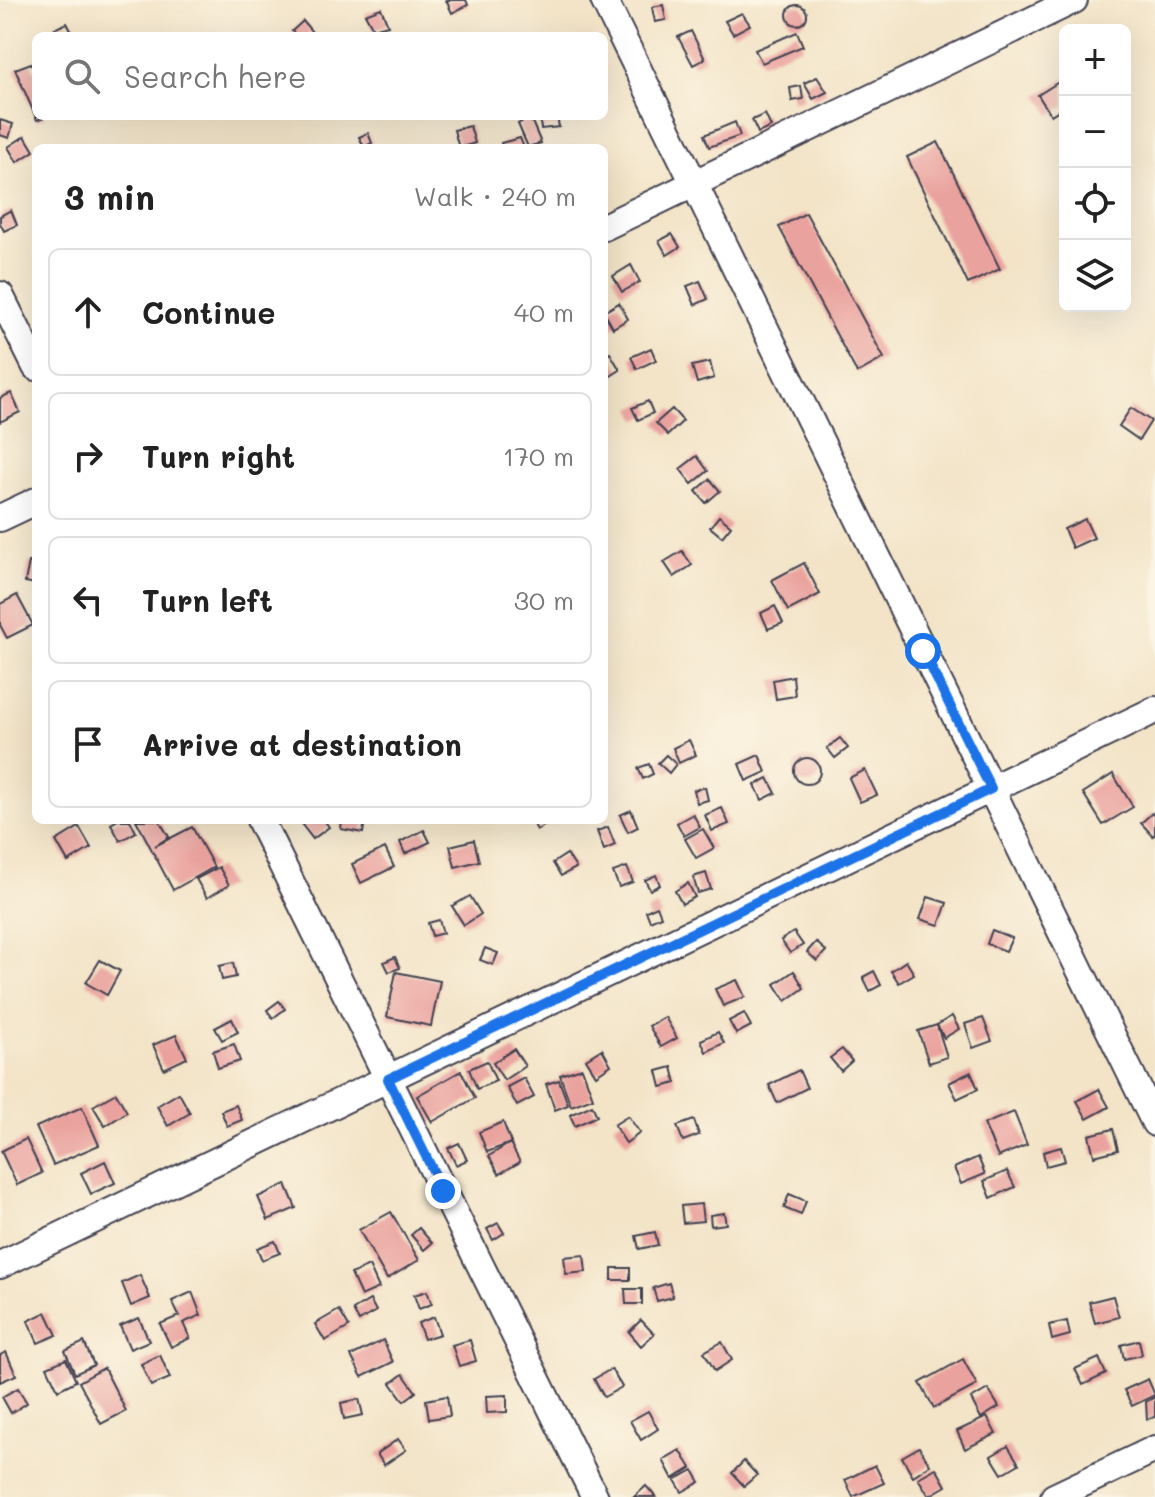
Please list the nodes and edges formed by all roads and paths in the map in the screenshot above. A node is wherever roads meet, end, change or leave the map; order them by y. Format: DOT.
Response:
graph roads {
  1 [pos="604,0"];
  2 [pos="1074,0"];
  3 [pos="694,183"];
  4 [pos="608,225"];
  5 [pos="0,295"];
  6 [pos="32,359"];
  7 [pos="32,503"];
  8 [pos="0,518"];
  9 [pos="1155,710"];
  10 [pos="991,789"];
  11 [pos="262,824"];
  12 [pos="388,1079"];
  13 [pos="1155,1123"];
  14 [pos="0,1265"];
  15 [pos="1155,1449"];
  16 [pos="595,1497"];
  17 [pos="1054,1497"];
  1 -- 3 [label="street"];
  2 -- 3 [label="street"];
  3 -- 4 [label="street"];
  3 -- 10 [label="street"];
  5 -- 6 [label="street"];
  7 -- 8 [label="street"];
  9 -- 10 [label="street"];
  10 -- 12 [label="street"];
  10 -- 13 [label="street"];
  11 -- 12 [label="street"];
  12 -- 14 [label="street"];
  12 -- 16 [label="street"];
  15 -- 17 [label="street"];
}
